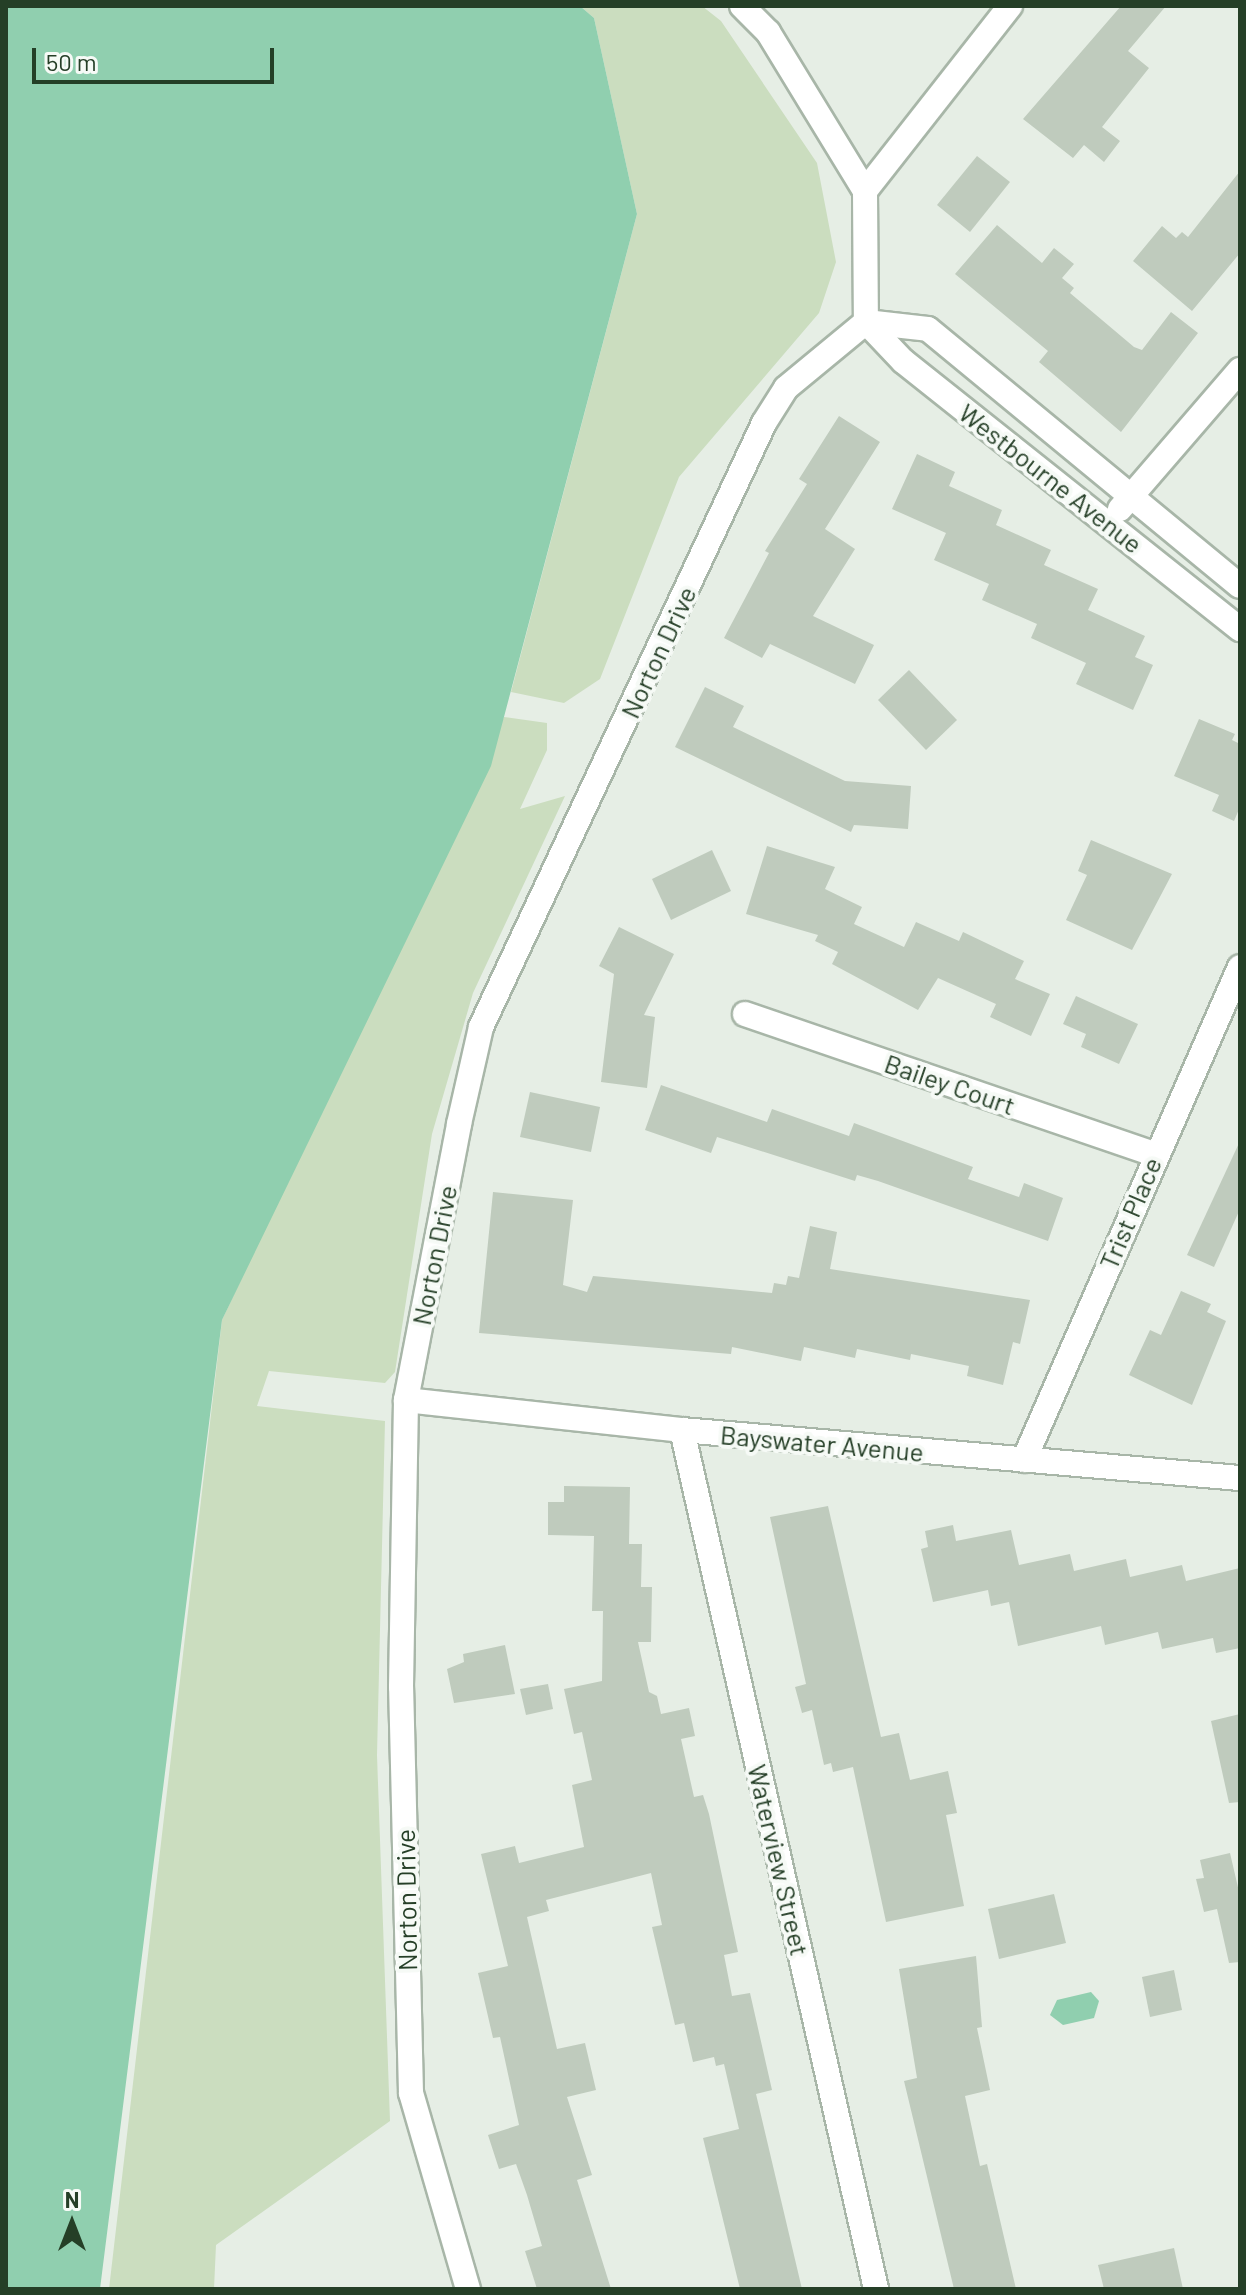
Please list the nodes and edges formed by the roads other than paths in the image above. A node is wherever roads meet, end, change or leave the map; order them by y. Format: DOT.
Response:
graph roads {
  1 [pos="742,6"];
  2 [pos="1010,6"];
  3 [pos="865,191"];
  4 [pos="866,322"];
  5 [pos="1240,370"];
  6 [pos="1131,497"];
  7 [pos="1108,523"];
  8 [pos="1240,586"];
  9 [pos="1240,629"];
  10 [pos="1240,967"];
  11 [pos="745,1014"];
  12 [pos="1155,1154"];
  13 [pos="406,1400"];
  14 [pos="682,1430"];
  15 [pos="1024,1460"];
  16 [pos="1240,1478"];
  17 [pos="468,2289"];
  18 [pos="876,2289"];
  1 -- 3 [label="street"];
  2 -- 3 [label="street"];
  3 -- 4 [label="street"];
  4 -- 6 [label="street, Westbourne Avenue"];
  4 -- 7 [label="street, Westbourne Avenue"];
  4 -- 13 [label="street, Norton Drive"];
  5 -- 6 [label="street"];
  6 -- 7 [label="street"];
  6 -- 8 [label="street, Westbourne Avenue"];
  7 -- 9 [label="street, Westbourne Avenue"];
  10 -- 12 [label="street, Trist Place"];
  11 -- 12 [label="street, Bailey Court"];
  12 -- 15 [label="street, Trist Place"];
  13 -- 14 [label="street, Bayswater Avenue"];
  13 -- 17 [label="street, Norton Drive"];
  14 -- 15 [label="street, Bayswater Avenue"];
  14 -- 18 [label="street, Waterview Street"];
  15 -- 16 [label="street, Bayswater Avenue"];
}
